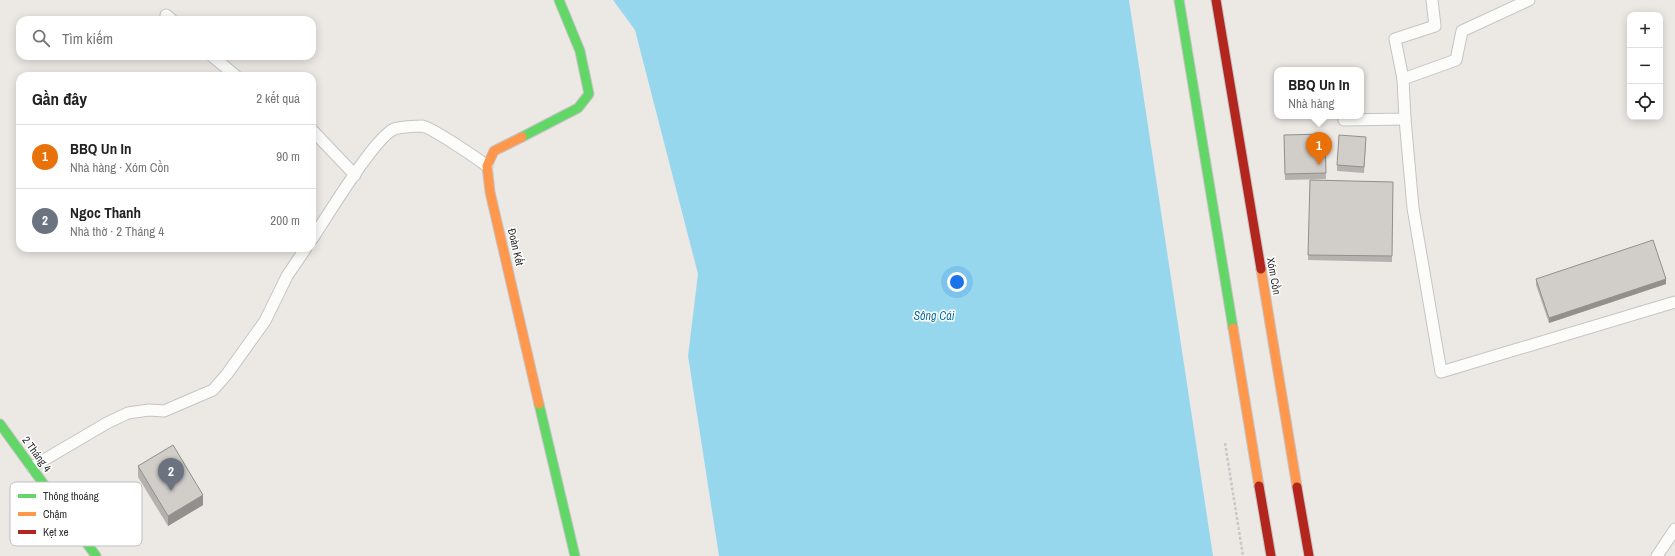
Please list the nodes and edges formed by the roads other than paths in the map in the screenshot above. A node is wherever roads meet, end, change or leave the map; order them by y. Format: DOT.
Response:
graph roads {
  1 [pos="560,0"];
  2 [pos="1179,0"];
  3 [pos="1216,0"];
  4 [pos="1432,0"];
  5 [pos="1529,0"];
  6 [pos="217,60"];
  7 [pos="231,72"];
  8 [pos="1403,79"];
  9 [pos="1405,119"];
  10 [pos="1344,120"];
  11 [pos="316,134"];
  12 [pos="487,166"];
  13 [pos="355,175"];
  14 [pos="316,233"];
  15 [pos="303,252"];
  16 [pos="1675,302"];
  17 [pos="0,424"];
  18 [pos="32,467"];
  19 [pos="43,482"];
  20 [pos="1675,530"];
  21 [pos="89,546"];
  22 [pos="96,556"];
  23 [pos="574,556"];
  24 [pos="1271,556"];
  25 [pos="1309,556"];
  26 [pos="1657,556"];
  1 -- 12 [label="street"];
  2 -- 24 [label="street"];
  3 -- 25 [label="street, Xóm Cồn"];
  4 -- 8 [label="lane"];
  5 -- 8 [label="lane"];
  6 -- 7 [label="lane"];
  8 -- 9 [label="lane"];
  9 -- 10 [label="lane"];
  9 -- 16 [label="lane"];
  11 -- 13 [label="lane"];
  12 -- 13 [label="lane"];
  12 -- 23 [label="street, Đoàn Kết"];
  13 -- 14 [label="lane"];
  15 -- 18 [label="lane"];
  17 -- 18 [label="street, 2 Tháng 4"];
  18 -- 19 [label="street, 2 Tháng 4"];
  20 -- 26 [label="lane"];
  21 -- 22 [label="street, 2 Tháng 4"];
}
